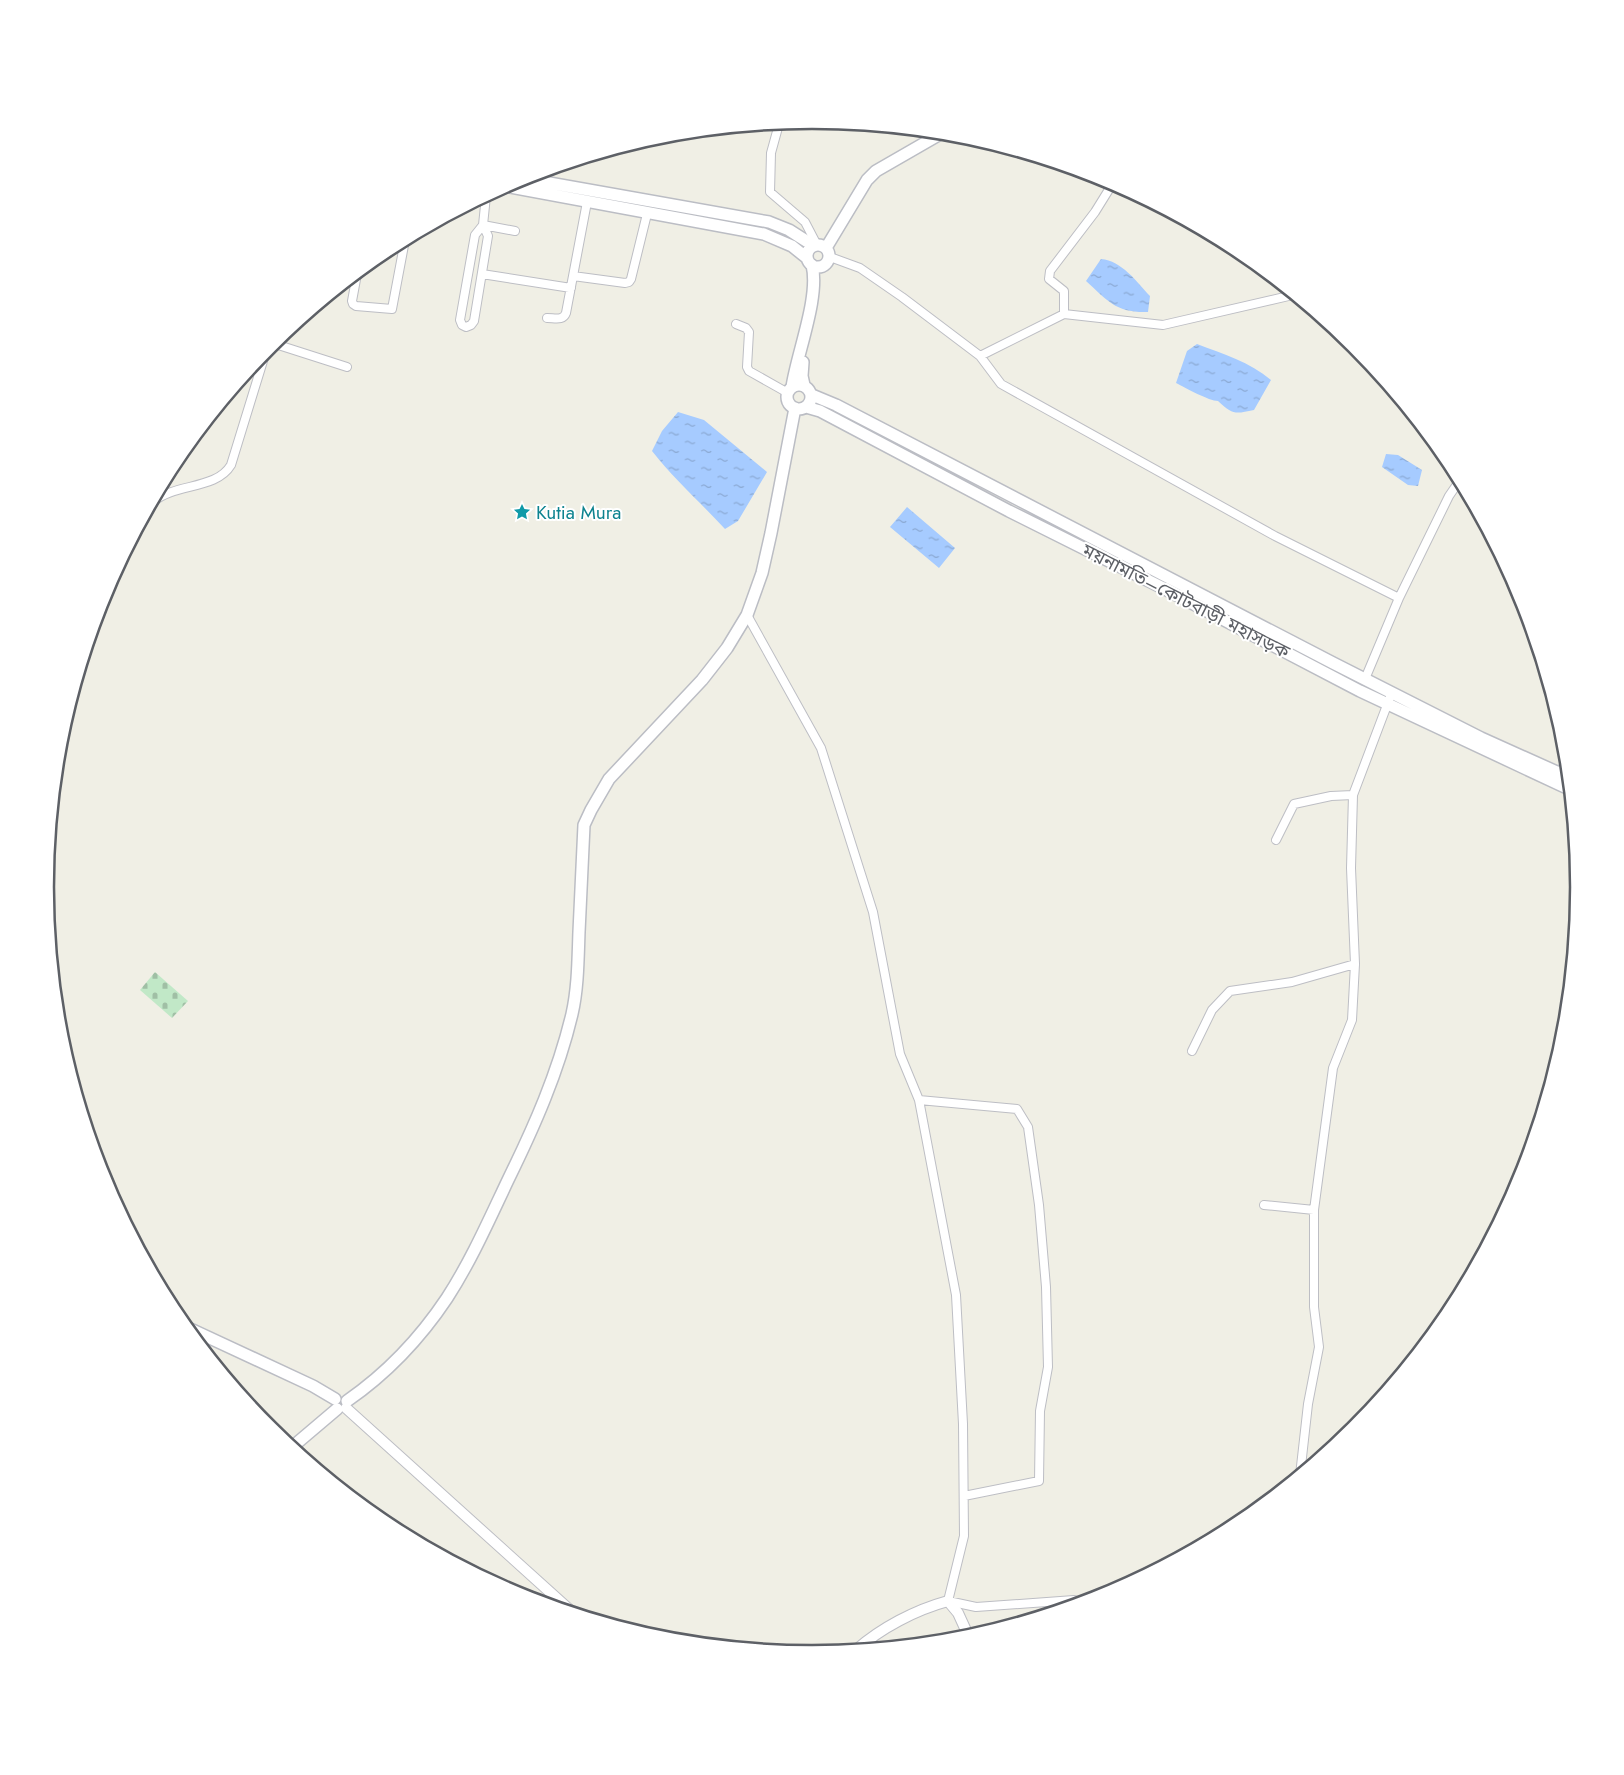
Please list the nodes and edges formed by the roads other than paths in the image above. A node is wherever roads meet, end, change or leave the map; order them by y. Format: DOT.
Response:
graph roads {
  1 [pos="776,130"];
  2 [pos="931,139"];
  3 [pos="538,181"];
  4 [pos="518,189"];
  5 [pos="1109,190"];
  6 [pos="587,202"];
  7 [pos="485,203"];
  8 [pos="647,214"];
  9 [pos="483,226"];
  10 [pos="515,231"];
  11 [pos="403,249"];
  12 [pos="821,249"];
  13 [pos="814,263"];
  14 [pos="482,274"];
  15 [pos="573,276"];
  16 [pos="355,282"];
  17 [pos="571,288"];
  18 [pos="1287,296"];
  19 [pos="1064,314"];
  20 [pos="547,318"];
  21 [pos="736,324"];
  22 [pos="281,346"];
  23 [pos="980,356"];
  24 [pos="261,367"];
  25 [pos="347,368"];
  26 [pos="804,385"];
  27 [pos="790,390"];
  28 [pos="812,395"];
  29 [pos="801,407"];
  30 [pos="1455,487"];
  31 [pos="163,496"];
  32 [pos="1165,583"];
  33 [pos="1399,598"];
  34 [pos="747,615"];
  35 [pos="1365,679"];
  36 [pos="1392,692"];
  37 [pos="1386,704"];
  38 [pos="1562,774"];
  39 [pos="1564,788"];
  40 [pos="1353,795"];
  41 [pos="1276,840"];
  42 [pos="1355,964"];
  43 [pos="1192,1051"];
  44 [pos="919,1100"];
  45 [pos="1264,1205"];
  46 [pos="1314,1210"];
  47 [pos="199,1333"];
  48 [pos="341,1404"];
  49 [pos="296,1443"];
  50 [pos="1301,1467"];
  51 [pos="964,1496"];
  52 [pos="1071,1600"];
  53 [pos="948,1601"];
  54 [pos="563,1604"];
  55 [pos="966,1630"];
  56 [pos="865,1644"];
  1 -- 12 [label="street"];
  2 -- 12 [label="main road"];
  3 -- 12 [label="main road"];
  4 -- 6 [label="main road"];
  5 -- 19 [label="street"];
  6 -- 8 [label="main road"];
  6 -- 15 [label="street"];
  7 -- 9 [label="street"];
  8 -- 13 [label="main road"];
  8 -- 15 [label="street"];
  9 -- 10 [label="street"];
  9 -- 14 [label="street"];
  9 -- 14 [label="street"];
  11 -- 16 [label="street"];
  12 -- 13 [label="main road"];
  12 -- 13 [label="main road"];
  12 -- 23 [label="street"];
  13 -- 26 [label="main road"];
  13 -- 27 [label="main road"];
  14 -- 17 [label="street"];
  15 -- 17 [label="street"];
  17 -- 20 [label="street"];
  18 -- 19 [label="street"];
  19 -- 23 [label="street"];
  21 -- 27 [label="street"];
  22 -- 25 [label="street"];
  23 -- 33 [label="street"];
  24 -- 31 [label="street"];
  26 -- 27 [label="main road"];
  26 -- 28 [label="main road, ময়নামতি–কোটবাড়ী মহাসড়ক"];
  27 -- 29 [label="main road"];
  28 -- 29 [label="main road"];
  28 -- 32 [label="main road, ময়নামতি–কোটবাড়ী মহাসড়ক"];
  29 -- 32 [label="main road, ময়নামতি–কোটবাড়ী মহাসড়ক"];
  29 -- 34 [label="main road"];
  30 -- 33 [label="street"];
  32 -- 35 [label="main road, ময়নামতি–কোটবাড়ী মহাসড়ক"];
  32 -- 37 [label="main road, ময়নামতি–কোটবাড়ী মহাসড়ক"];
  33 -- 35 [label="street"];
  34 -- 44 [label="street"];
  34 -- 48 [label="main road"];
  35 -- 36 [label="main road, ময়নামতি–কোটবাড়ী মহাসড়ক"];
  36 -- 37 [label="street"];
  36 -- 38 [label="main road, ময়নামতি–কোটবাড়ী মহাসড়ক"];
  37 -- 39 [label="main road, ময়নামতি–কোটবাড়ী মহাসড়ক"];
  37 -- 40 [label="street"];
  40 -- 41 [label="street"];
  40 -- 42 [label="street"];
  42 -- 43 [label="street"];
  42 -- 46 [label="street"];
  44 -- 51 [label="street"];
  44 -- 51 [label="street"];
  45 -- 46 [label="street"];
  46 -- 50 [label="street"];
  47 -- 48 [label="main road"];
  48 -- 49 [label="main road"];
  48 -- 54 [label="street"];
  51 -- 53 [label="street"];
  52 -- 53 [label="street"];
  53 -- 55 [label="street"];
  53 -- 56 [label="street"];
}
